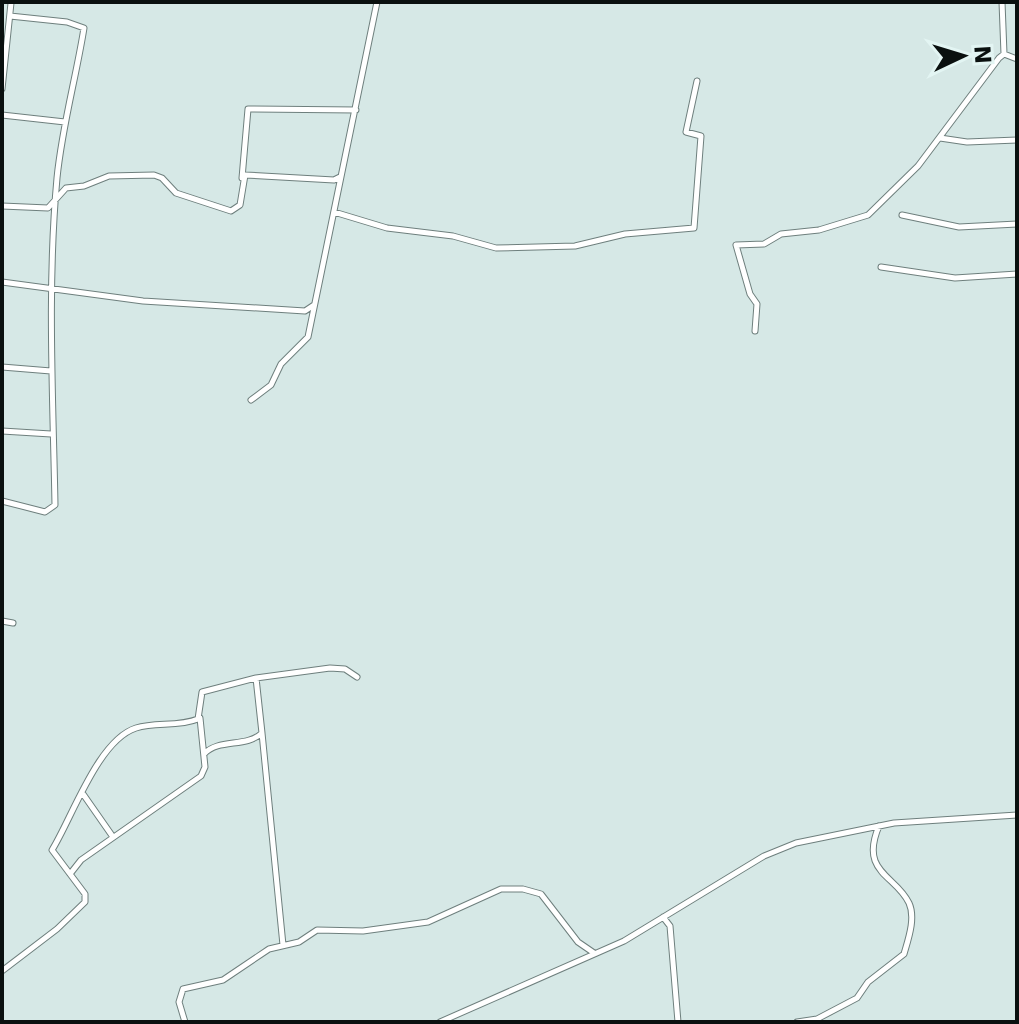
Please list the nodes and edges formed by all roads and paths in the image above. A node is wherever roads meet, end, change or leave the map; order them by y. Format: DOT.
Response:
graph roads {
  1 [pos="377,2"];
  2 [pos="1002,2"];
  3 [pos="11,3"];
  4 [pos="10,16"];
  5 [pos="1004,54"];
  6 [pos="1017,59"];
  7 [pos="2,79"];
  8 [pos="697,81"];
  9 [pos="2,89"];
  10 [pos="356,110"];
  11 [pos="2,115"];
  12 [pos="65,122"];
  13 [pos="940,138"];
  14 [pos="1017,140"];
  15 [pos="341,176"];
  16 [pos="242,179"];
  17 [pos="55,202"];
  18 [pos="2,206"];
  19 [pos="334,212"];
  20 [pos="902,215"];
  21 [pos="1017,224"];
  22 [pos="881,267"];
  23 [pos="1017,274"];
  24 [pos="2,282"];
  25 [pos="52,288"];
  26 [pos="314,305"];
  27 [pos="755,331"];
  28 [pos="2,367"];
  29 [pos="51,371"];
  30 [pos="251,400"];
  31 [pos="2,431"];
  32 [pos="51,434"];
  33 [pos="2,501"];
  34 [pos="2,621"];
  35 [pos="13,623"];
  36 [pos="357,677"];
  37 [pos="256,678"];
  38 [pos="199,717"];
  39 [pos="262,733"];
  40 [pos="204,755"];
  41 [pos="83,794"];
  42 [pos="1017,815"];
  43 [pos="879,826"];
  44 [pos="113,837"];
  45 [pos="70,874"];
  46 [pos="663,917"];
  47 [pos="283,945"];
  48 [pos="595,953"];
  49 [pos="2,971"];
  50 [pos="185,1022"];
  51 [pos="440,1022"];
  52 [pos="678,1022"];
  53 [pos="797,1022"];
  1 -- 10 [label="street"];
  2 -- 5 [label="street"];
  3 -- 4 [label="street"];
  4 -- 7 [label="street"];
  4 -- 12 [label="street"];
  5 -- 6 [label="street"];
  5 -- 13 [label="street"];
  7 -- 9 [label="street"];
  8 -- 19 [label="street"];
  10 -- 15 [label="street"];
  10 -- 16 [label="street"];
  11 -- 12 [label="street"];
  12 -- 17 [label="street"];
  13 -- 14 [label="street"];
  13 -- 27 [label="street"];
  15 -- 16 [label="street"];
  15 -- 19 [label="street"];
  16 -- 17 [label="street"];
  17 -- 18 [label="street"];
  17 -- 25 [label="street"];
  19 -- 26 [label="street"];
  20 -- 21 [label="street"];
  22 -- 23 [label="street"];
  24 -- 25 [label="street"];
  25 -- 26 [label="street"];
  25 -- 29 [label="street"];
  26 -- 30 [label="street"];
  28 -- 29 [label="street"];
  29 -- 32 [label="street"];
  31 -- 32 [label="street"];
  32 -- 33 [label="street"];
  34 -- 35 [label="street"];
  36 -- 37 [label="street"];
  37 -- 38 [label="street"];
  37 -- 39 [label="street"];
  38 -- 40 [label="street"];
  38 -- 41 [label="street"];
  39 -- 40 [label="street"];
  39 -- 47 [label="street"];
  40 -- 44 [label="street"];
  41 -- 44 [label="street"];
  41 -- 45 [label="street"];
  42 -- 43 [label="street"];
  43 -- 46 [label="street"];
  43 -- 53 [label="street"];
  44 -- 45 [label="street"];
  45 -- 49 [label="street"];
  46 -- 48 [label="street"];
  46 -- 52 [label="street"];
  47 -- 48 [label="street"];
  47 -- 50 [label="street"];
  48 -- 51 [label="street"];
}
